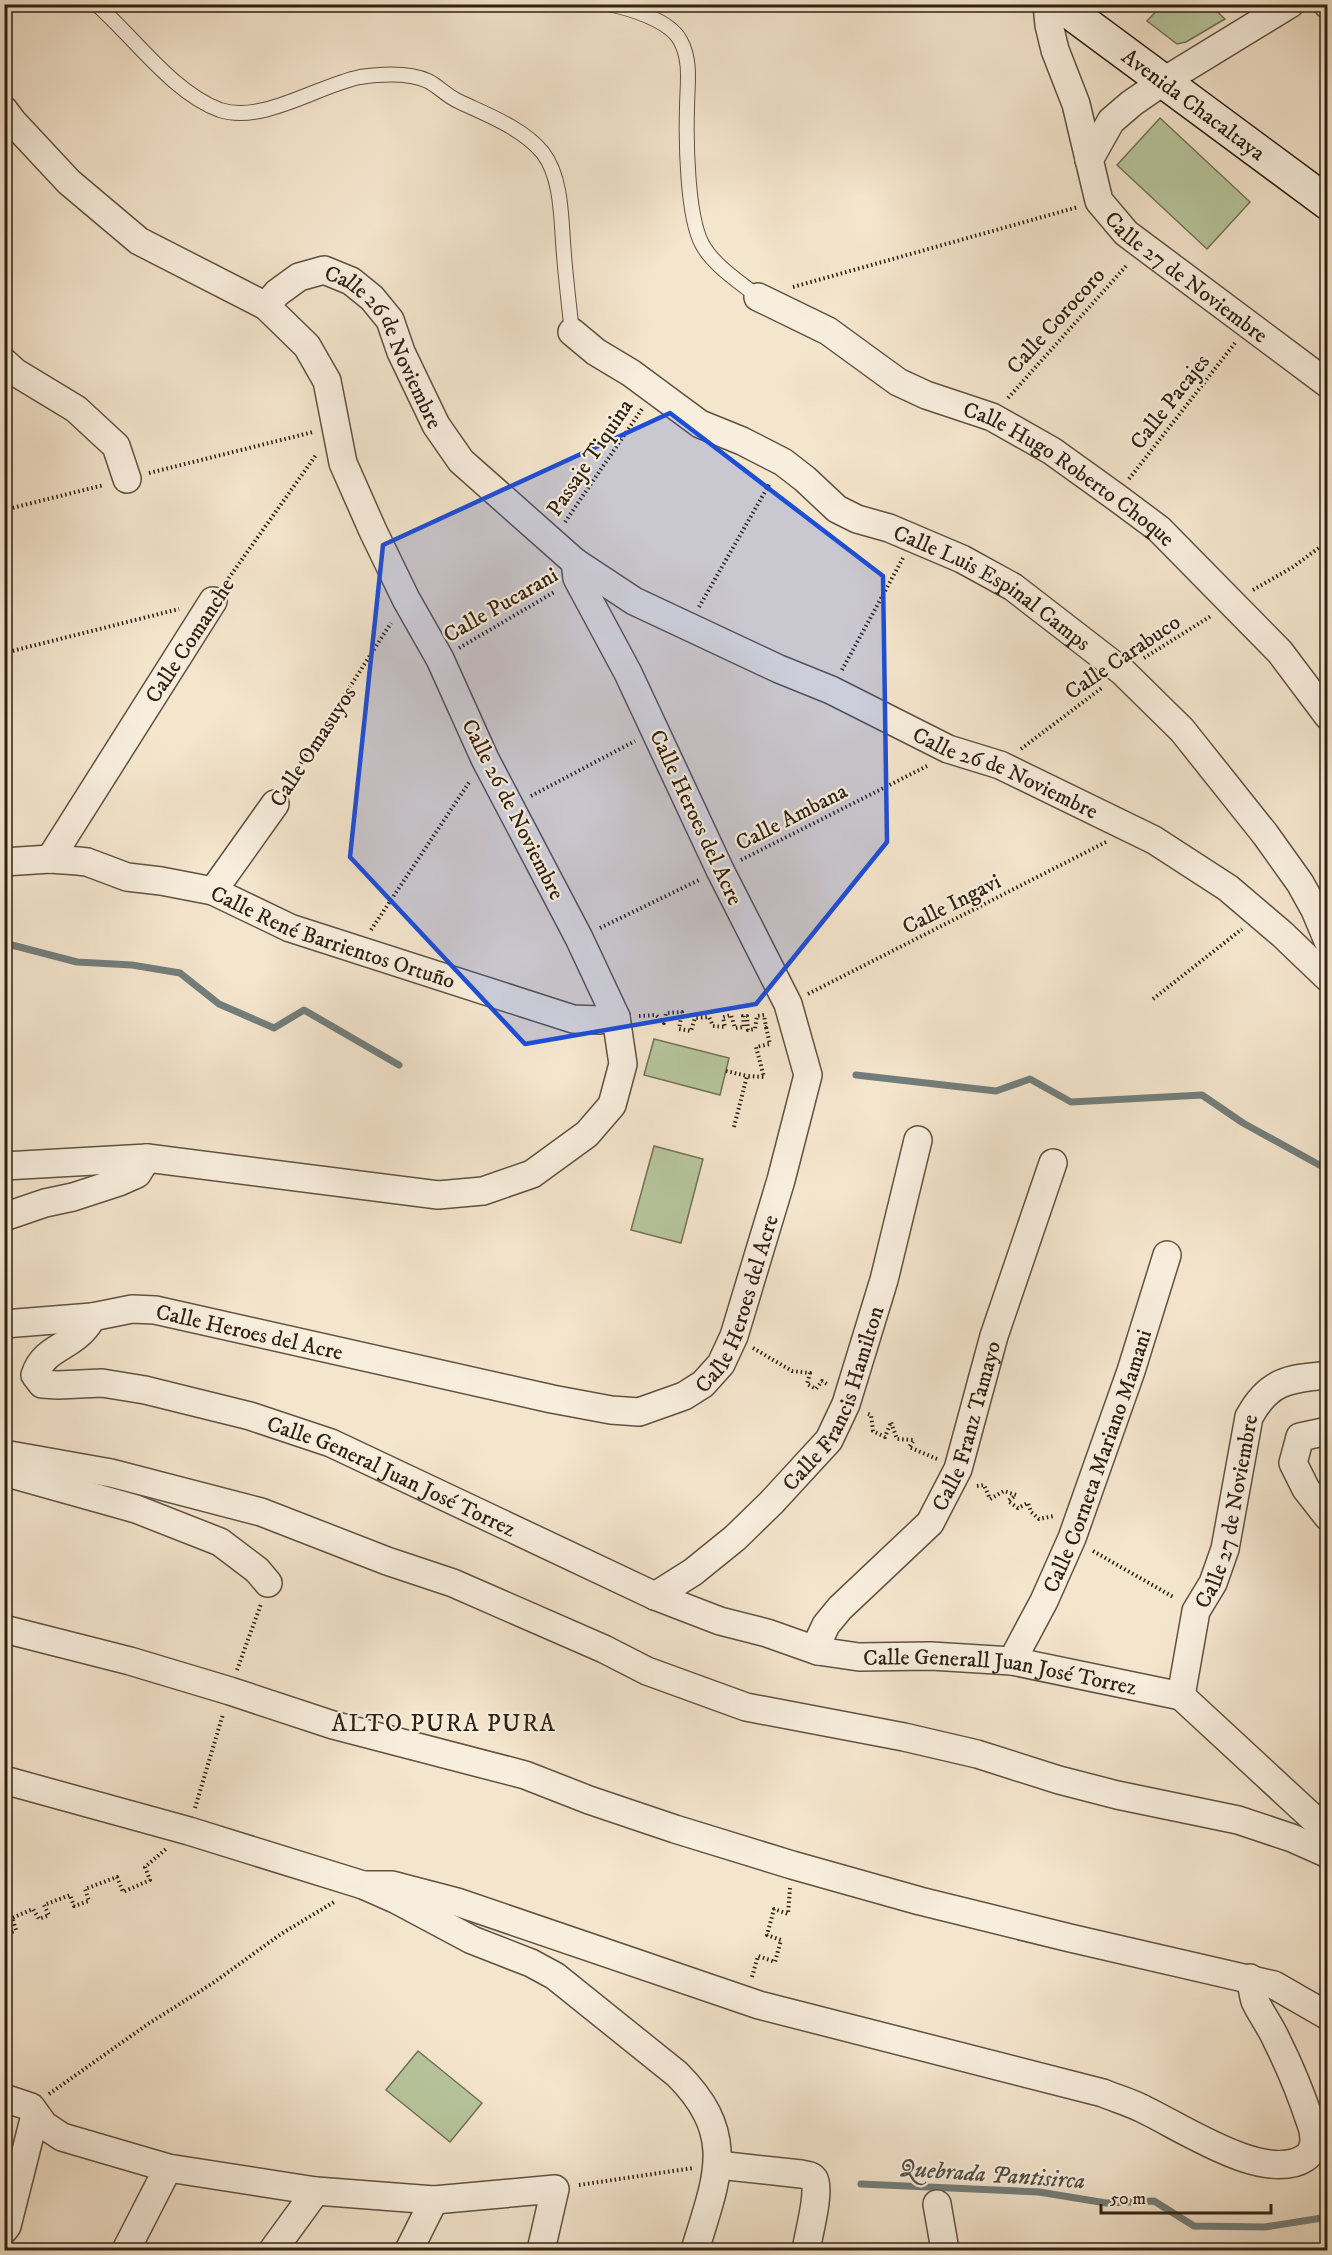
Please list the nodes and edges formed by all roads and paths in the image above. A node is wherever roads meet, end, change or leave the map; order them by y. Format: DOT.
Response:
graph roads {
  1 [pos="96,4"];
  2 [pos="608,4"];
  3 [pos="1047,4"];
  4 [pos="1059,4"];
  5 [pos="1290,4"];
  6 [pos="1164,81"];
  7 [pos="4,110"];
  8 [pos="1089,160"];
  9 [pos="1099,201"];
  10 [pos="1328,203"];
  11 [pos="1143,246"];
  12 [pos="758,297"];
  13 [pos="266,306"];
  14 [pos="1249,327"];
  15 [pos="572,332"];
  16 [pos="4,362"];
  17 [pos="1328,384"];
  18 [pos="655,390"];
  19 [pos="992,417"];
  20 [pos="337,426"];
  21 [pos="783,462"];
  22 [pos="127,479"];
  23 [pos="1116,497"];
  24 [pos="4,510"];
  25 [pos="913,539"];
  26 [pos="1328,541"];
  27 [pos="551,542"];
  28 [pos="576,570"];
  29 [pos="406,599"];
  30 [pos="213,601"];
  31 [pos="1232,603"];
  32 [pos="688,626"];
  33 [pos="4,653"];
  34 [pos="440,659"];
  35 [pos="1123,672"];
  36 [pos="831,690"];
  37 [pos="1328,716"];
  38 [pos="656,730"];
  39 [pos="948,748"];
  40 [pos="485,759"];
  41 [pos="1000,765"];
  42 [pos="275,804"];
  43 [pos="512,807"];
  44 [pos="1123,824"];
  45 [pos="50,860"];
  46 [pos="4,862"];
  47 [pos="720,870"];
  48 [pos="213,891"];
  49 [pos="1259,915"];
  50 [pos="579,938"];
  51 [pos="1328,941"];
  52 [pos="358,950"];
  53 [pos="1328,978"];
  54 [pos="1153,999"];
  55 [pos="788,1004"];
  56 [pos="616,1017"];
  57 [pos="766,1027"];
  58 [pos="726,1071"];
  59 [pos="747,1076"];
  60 [pos="734,1127"];
  61 [pos="918,1140"];
  62 [pos="147,1158"];
  63 [pos="1053,1162"];
  64 [pos="4,1166"];
  65 [pos="4,1217"];
  66 [pos="1167,1255"];
  67 [pos="92,1317"];
  68 [pos="4,1324"];
  69 [pos="1328,1375"];
  70 [pos="1328,1431"];
  71 [pos="4,1454"];
  72 [pos="4,1472"];
  73 [pos="1328,1517"];
  74 [pos="268,1583"];
  75 [pos="655,1596"];
  76 [pos="4,1629"];
  77 [pos="818,1651"];
  78 [pos="1012,1661"];
  79 [pos="1181,1696"];
  80 [pos="4,1780"];
  81 [pos="1328,1832"];
  82 [pos="1328,1854"];
  83 [pos="792,1865"];
  84 [pos="363,1885"];
  85 [pos="1250,1978"];
  86 [pos="759,2005"];
  87 [pos="1328,2016"];
  88 [pos="4,2098"];
  89 [pos="23,2110"];
  90 [pos="718,2165"];
  91 [pos="168,2168"];
  92 [pos="555,2189"];
  93 [pos="316,2191"];
  94 [pos="434,2200"];
  95 [pos="937,2204"];
  96 [pos="5,2227"];
  97 [pos="126,2250"];
  98 [pos="273,2250"];
  99 [pos="409,2250"];
  100 [pos="541,2250"];
  101 [pos="695,2250"];
  102 [pos="806,2250"];
  103 [pos="945,2250"];
  1 -- 15 [label="lane"];
  2 -- 12 [label="lane"];
  3 -- 8 [label="street, Calle 27 de Noviembre"];
  4 -- 6 [label="street, Avenida Chacaltaya"];
  5 -- 6 [label="street"];
  6 -- 8 [label="street"];
  6 -- 10 [label="street, Avenida Chacaltaya"];
  7 -- 13 [label="street"];
  8 -- 9 [label="street, Calle 27 de Noviembre"];
  9 -- 11 [label="street, Calle 27 de Noviembre"];
  9 -- 12 [label="path"];
  11 -- 14 [label="street, Calle 27 de Noviembre"];
  11 -- 19 [label="path, Calle Corocoro"];
  12 -- 19 [label="street, Calle Hugo Roberto Choque"];
  13 -- 20 [label="street, Calle 26 de Noviembre"];
  13 -- 27 [label="street, Calle 26 de Noviembre"];
  14 -- 17 [label="street, Calle 27 de Noviembre"];
  14 -- 23 [label="path, Calle Pacajes"];
  15 -- 18 [label="street, Calle Luis Espinal Camps"];
  16 -- 22 [label="street"];
  18 -- 21 [label="street, Calle Luis Espinal Camps"];
  18 -- 27 [label="path, Passaje Tiquina"];
  19 -- 23 [label="street, Calle Hugo Roberto Choque"];
  20 -- 22 [label="path"];
  20 -- 29 [label="street, Calle 26 de Noviembre"];
  20 -- 30 [label="path, Calle Comanche"];
  21 -- 25 [label="street, Calle Luis Espinal Camps"];
  21 -- 32 [label="path"];
  22 -- 24 [label="path"];
  23 -- 31 [label="street, Calle Hugo Roberto Choque"];
  25 -- 35 [label="street, Calle Luis Espinal Camps"];
  25 -- 36 [label="path"];
  26 -- 31 [label="path, Calle Carabuco"];
  27 -- 28 [label="street, Calle 26 de Noviembre"];
  28 -- 32 [label="street, Calle 26 de Noviembre"];
  28 -- 34 [label="path, Calle Pucarani"];
  28 -- 38 [label="street, Calle Heroes del Acre"];
  29 -- 34 [label="street, Calle 26 de Noviembre"];
  29 -- 42 [label="path, Calle Omasuyos"];
  30 -- 33 [label="path"];
  30 -- 45 [label="street, Calle Comanche"];
  31 -- 35 [label="path, Calle Carabuco"];
  31 -- 37 [label="street, Calle Hugo Roberto Choque"];
  32 -- 36 [label="street, Calle 26 de Noviembre"];
  34 -- 40 [label="street, Calle 26 de Noviembre"];
  35 -- 41 [label="path, Calle Carabuco"];
  35 -- 51 [label="street, Calle Luis Espinal Camps"];
  36 -- 39 [label="street, Calle 26 de Noviembre"];
  38 -- 43 [label="path"];
  38 -- 47 [label="street, Calle Heroes del Acre"];
  39 -- 41 [label="street, Calle 26 de Noviembre"];
  39 -- 47 [label="path, Calle Ambana"];
  40 -- 43 [label="street, Calle 26 de Noviembre"];
  40 -- 52 [label="path"];
  41 -- 44 [label="street, Calle 26 de Noviembre"];
  42 -- 48 [label="street, Calle Omasuyos"];
  43 -- 50 [label="street, Calle 26 de Noviembre"];
  44 -- 49 [label="street, Calle 26 de Noviembre"];
  44 -- 55 [label="path, Calle Ingavi"];
  45 -- 46 [label="street, Calle René Barrientos Ortuño"];
  45 -- 48 [label="street, Calle René Barrientos Ortuño"];
  47 -- 50 [label="path, Calle Ambana"];
  47 -- 55 [label="street, Calle Heroes del Acre"];
  48 -- 52 [label="street, Calle René Barrientos Ortuño"];
  49 -- 53 [label="street, Calle 26 de Noviembre"];
  49 -- 54 [label="path"];
  50 -- 56 [label="street, Calle 26 de Noviembre"];
  52 -- 56 [label="street, Calle René Barrientos Ortuño"];
  55 -- 57 [label="path, Calle Ingavi"];
  55 -- 67 [label="street, Calle Heroes del Acre"];
  56 -- 57 [label="path"];
  56 -- 62 [label="street, Calle 26 de Noviembre"];
  57 -- 59 [label="path"];
  58 -- 59 [label="path"];
  59 -- 60 [label="path"];
  61 -- 75 [label="street, Calle Francis Hamilton"];
  62 -- 64 [label="street, Calle 26 de Noviembre"];
  62 -- 65 [label="street"];
  63 -- 77 [label="street, Calle Franz Tamayo"];
  66 -- 78 [label="street, Calle Corneta Mariano Mamani"];
  67 -- 68 [label="street, Calle Heroes del Acre"];
  67 -- 75 [label="street, Calle General Juan José Torrez"];
  69 -- 79 [label="street, Calle 27 de Noviembre"];
  70 -- 73 [label="street"];
  71 -- 82 [label="street"];
  72 -- 74 [label="street"];
  75 -- 77 [label="street, Calle General Juan José Torrez"];
  76 -- 83 [label="street"];
  77 -- 78 [label="street, Calle Generall Juan José Torrez"];
  78 -- 79 [label="street, Calle Generall Juan José Torrez"];
  79 -- 81 [label="street"];
  80 -- 84 [label="street"];
  83 -- 85 [label="street"];
  83 -- 86 [label="path"];
  84 -- 86 [label="street"];
  84 -- 89 [label="path"];
  84 -- 90 [label="street"];
  85 -- 86 [label="street"];
  85 -- 87 [label="street"];
  88 -- 89 [label="street"];
  89 -- 91 [label="street"];
  89 -- 96 [label="street"];
  90 -- 92 [label="path"];
  90 -- 101 [label="street"];
  90 -- 102 [label="street"];
  91 -- 93 [label="street"];
  91 -- 97 [label="street"];
  92 -- 94 [label="street"];
  92 -- 100 [label="street"];
  93 -- 94 [label="street"];
  93 -- 98 [label="street"];
  94 -- 99 [label="street"];
  95 -- 103 [label="street"];
}
